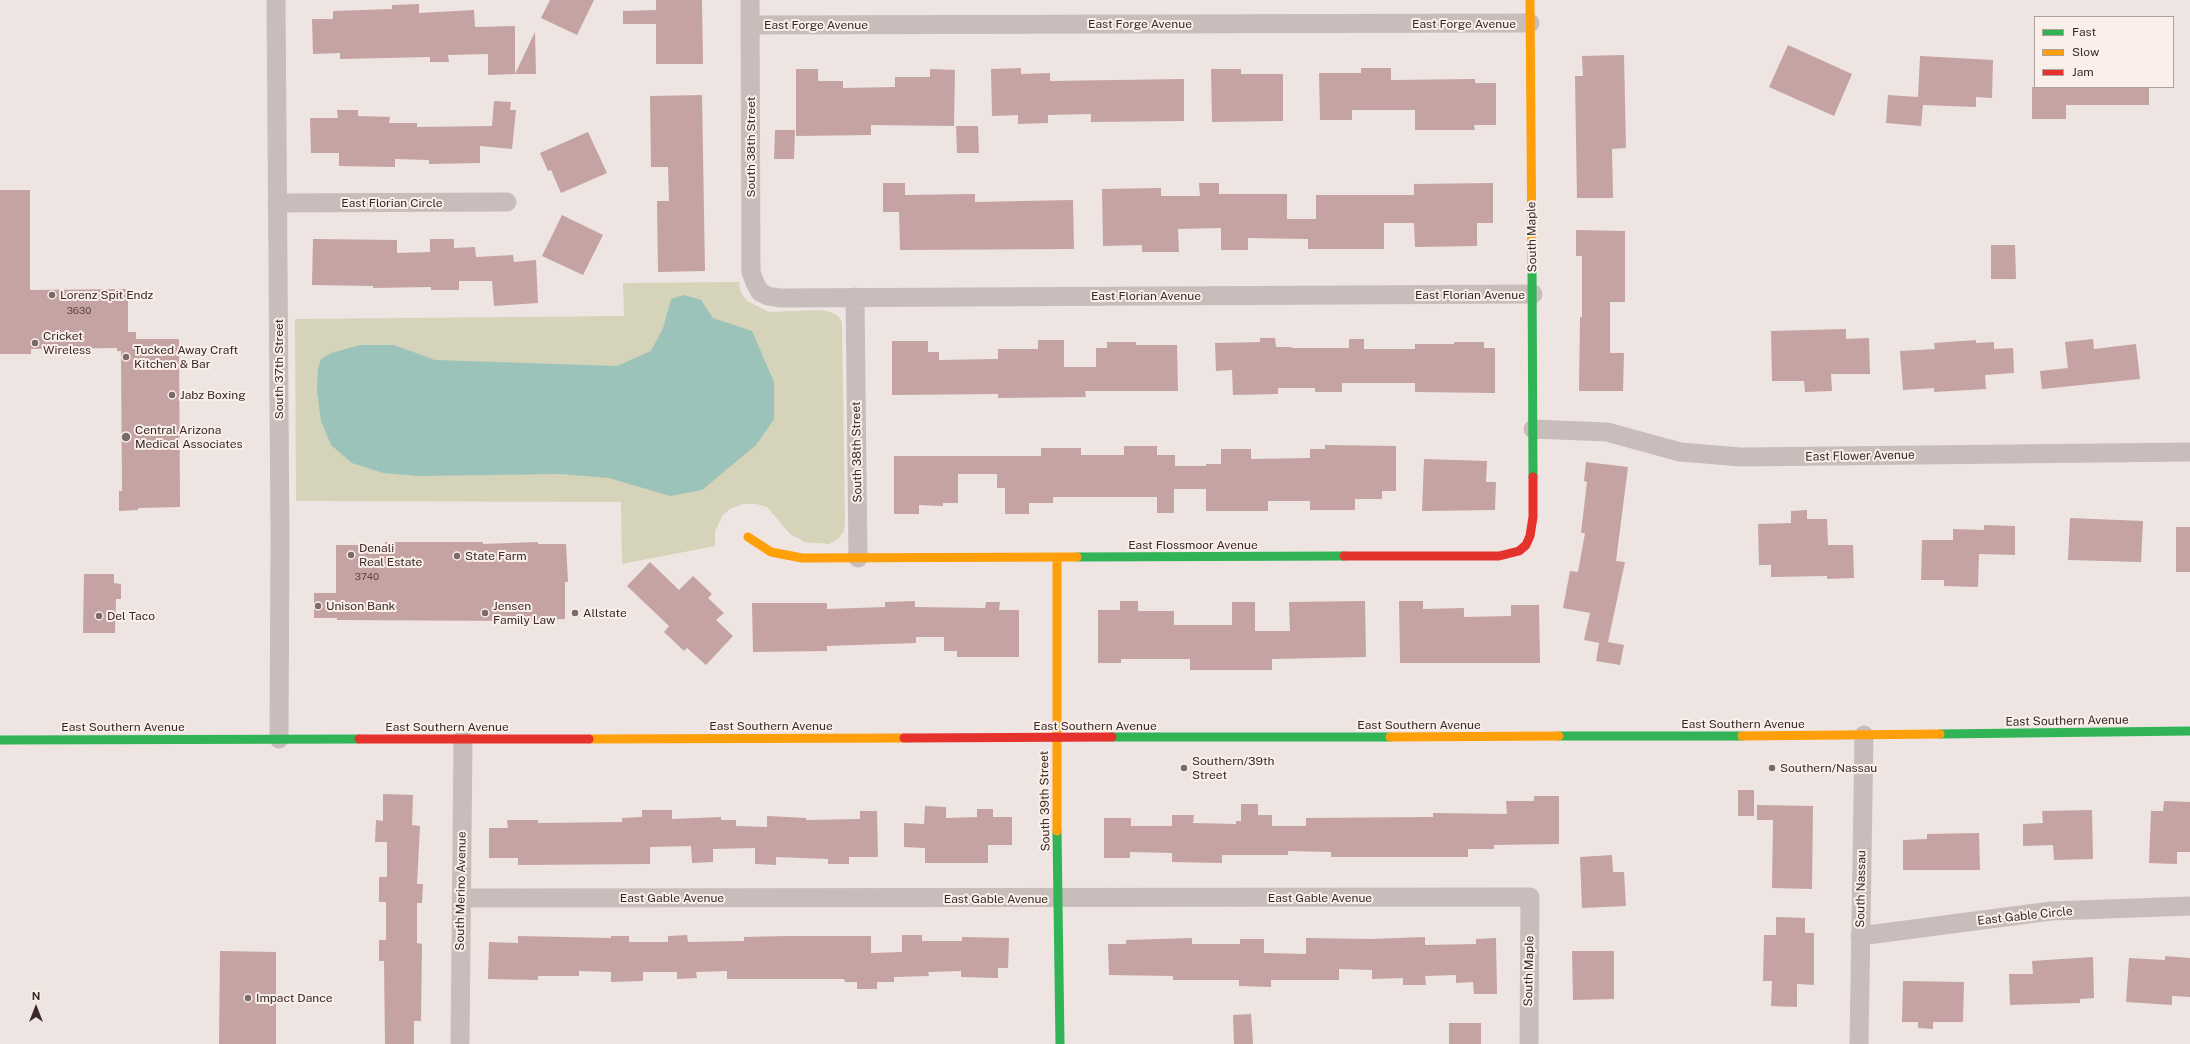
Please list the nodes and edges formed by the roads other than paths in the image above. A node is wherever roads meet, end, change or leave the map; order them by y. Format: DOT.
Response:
graph roads {
  1 [pos="276,0"];
  2 [pos="750,0"];
  3 [pos="1530,0"];
  4 [pos="1530,23"];
  5 [pos="750,25"];
  6 [pos="507,202"];
  7 [pos="277,203"];
  8 [pos="760,292"];
  9 [pos="1533,294"];
  10 [pos="855,297"];
  11 [pos="1533,429"];
  12 [pos="2190,452"];
  13 [pos="748,537"];
  14 [pos="1526,545"];
  15 [pos="1057,557"];
  16 [pos="858,558"];
  17 [pos="2190,732"];
  18 [pos="1864,735"];
  19 [pos="1056,738"];
  20 [pos="279,739"];
  21 [pos="463,739"];
  22 [pos="0,740"];
  23 [pos="461,898"];
  24 [pos="1530,898"];
  25 [pos="1058,899"];
  26 [pos="2190,906"];
  27 [pos="1860,936"];
  28 [pos="460,1044"];
  29 [pos="1060,1044"];
  30 [pos="1528,1044"];
  31 [pos="1859,1044"];
  1 -- 7 [label="street, South 37th Street"];
  2 -- 5 [label="street, South 38th Street"];
  3 -- 4 [label="main road, South Maple"];
  4 -- 5 [label="street, East Forge Avenue"];
  4 -- 9 [label="main road, South Maple"];
  5 -- 8 [label="street, South 38th Street"];
  6 -- 7 [label="street, East Florian Circle"];
  7 -- 20 [label="street, South 37th Street"];
  8 -- 10 [label="street, East Florian Avenue"];
  9 -- 10 [label="street, East Florian Avenue"];
  9 -- 11 [label="main road, South Maple"];
  10 -- 16 [label="street, South 38th Street"];
  11 -- 12 [label="street, East Flower Avenue"];
  11 -- 14 [label="main road, South Maple"];
  13 -- 16 [label="main road, East Flossmoor Avenue"];
  14 -- 15 [label="main road, East Flossmoor Avenue"];
  15 -- 16 [label="main road, East Flossmoor Avenue"];
  15 -- 19 [label="main road, South 39th Street"];
  17 -- 18 [label="main road, East Southern Avenue"];
  18 -- 19 [label="main road, East Southern Avenue"];
  18 -- 27 [label="street, South Nassau"];
  19 -- 21 [label="main road, East Southern Avenue"];
  19 -- 25 [label="main road, South 39th Street"];
  20 -- 21 [label="main road, East Southern Avenue"];
  20 -- 22 [label="main road, East Southern Avenue"];
  21 -- 23 [label="street, South Merino Avenue"];
  23 -- 25 [label="street, East Gable Avenue"];
  23 -- 28 [label="street, South Merino Avenue"];
  24 -- 25 [label="street, East Gable Avenue"];
  24 -- 30 [label="street, South Maple"];
  25 -- 29 [label="main road, South 39th Street"];
  26 -- 27 [label="street, East Gable Circle"];
  27 -- 31 [label="street, South Nassau"];
}
